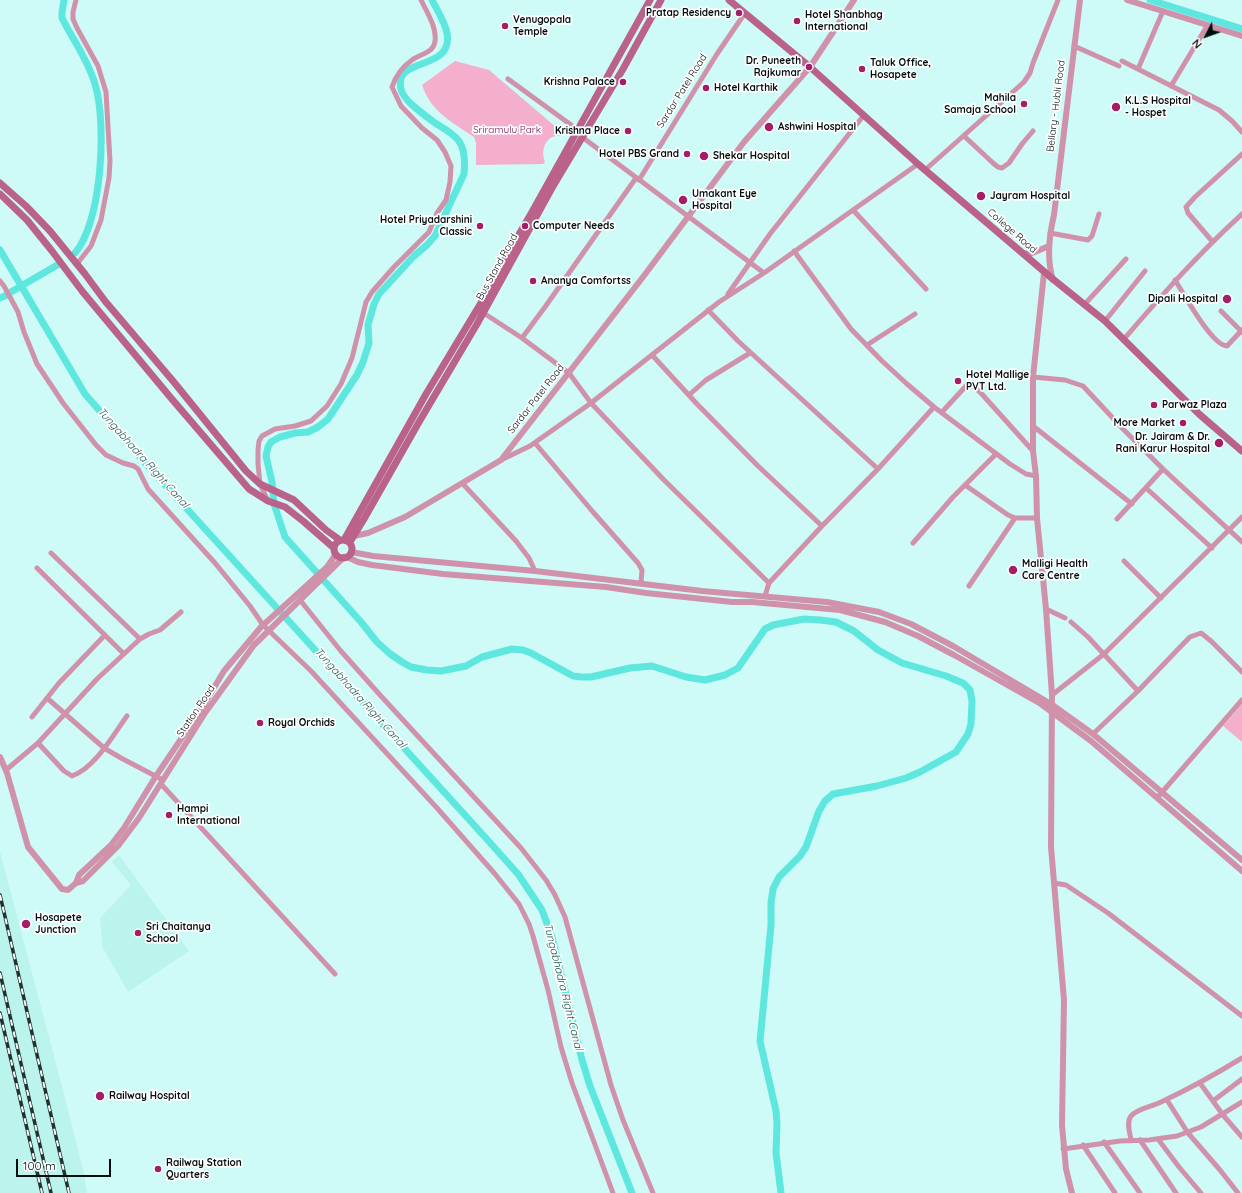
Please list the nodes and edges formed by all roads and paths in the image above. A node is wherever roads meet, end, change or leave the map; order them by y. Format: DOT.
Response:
graph roads {
  1 [pos="76,0"];
  2 [pos="421,0"];
  3 [pos="650,0"];
  4 [pos="661,0"];
  5 [pos="729,0"];
  6 [pos="854,0"];
  7 [pos="1058,0"];
  8 [pos="1080,0"];
  9 [pos="1127,0"];
  10 [pos="1163,12"];
  11 [pos="745,13"];
  12 [pos="1207,26"];
  13 [pos="1242,36"];
  14 [pos="1074,46"];
  15 [pos="1122,61"];
  16 [pos="1119,66"];
  17 [pos="810,67"];
  18 [pos="1138,69"];
  19 [pos="508,79"];
  20 [pos="1171,86"];
  21 [pos="864,115"];
  22 [pos="578,130"];
  23 [pos="1033,131"];
  24 [pos="1242,132"];
  25 [pos="964,136"];
  26 [pos="582,137"];
  27 [pos="1242,154"];
  28 [pos="918,164"];
  29 [pos="925,170"];
  30 [pos="638,179"];
  31 [pos="0,183"];
  32 [pos="0,194"];
  33 [pos="852,210"];
  34 [pos="1098,214"];
  35 [pos="1242,214"];
  36 [pos="688,217"];
  37 [pos="1050,233"];
  38 [pos="1212,241"];
  39 [pos="1049,246"];
  40 [pos="794,251"];
  41 [pos="1023,253"];
  42 [pos="1126,259"];
  43 [pos="750,263"];
  44 [pos="76,264"];
  45 [pos="1144,271"];
  46 [pos="764,273"];
  47 [pos="1044,273"];
  48 [pos="1054,280"];
  49 [pos="1175,280"];
  50 [pos="0,281"];
  51 [pos="926,290"];
  52 [pos="726,296"];
  53 [pos="1084,305"];
  54 [pos="708,310"];
  55 [pos="480,311"];
  56 [pos="1221,311"];
  57 [pos="915,314"];
  58 [pos="1105,321"];
  59 [pos="1242,331"];
  60 [pos="522,338"];
  61 [pos="1124,339"];
  62 [pos="867,345"];
  63 [pos="750,353"];
  64 [pos="652,355"];
  65 [pos="569,373"];
  66 [pos="1033,377"];
  67 [pos="689,395"];
  68 [pos="591,403"];
  69 [pos="934,407"];
  70 [pos="942,412"];
  71 [pos="1033,426"];
  72 [pos="535,443"];
  73 [pos="1033,451"];
  74 [pos="1242,451"];
  75 [pos="996,454"];
  76 [pos="500,460"];
  77 [pos="878,469"];
  78 [pos="1164,469"];
  79 [pos="1036,476"];
  80 [pos="463,484"];
  81 [pos="263,485"];
  82 [pos="964,486"];
  83 [pos="1146,488"];
  84 [pos="269,502"];
  85 [pos="1132,504"];
  86 [pos="1242,516"];
  87 [pos="1016,518"];
  88 [pos="1038,518"];
  89 [pos="1117,520"];
  90 [pos="822,526"];
  91 [pos="1229,530"];
  92 [pos="347,540"];
  93 [pos="1242,542"];
  94 [pos="913,543"];
  95 [pos="1212,548"];
  96 [pos="335,551"];
  97 [pos="51,553"];
  98 [pos="347,555"];
  99 [pos="1124,560"];
  100 [pos="37,568"];
  101 [pos="328,569"];
  102 [pos="535,572"];
  103 [pos="318,579"];
  104 [pos="641,583"];
  105 [pos="768,583"];
  106 [pos="969,586"];
  107 [pos="765,596"];
  108 [pos="1161,598"];
  109 [pos="300,600"];
  110 [pos="1046,608"];
  111 [pos="181,612"];
  112 [pos="1065,618"];
  113 [pos="1071,622"];
  114 [pos="265,623"];
  115 [pos="270,629"];
  116 [pos="105,635"];
  117 [pos="140,639"];
  118 [pos="124,654"];
  119 [pos="1104,654"];
  120 [pos="1242,672"];
  121 [pos="1138,691"];
  122 [pos="1052,695"];
  123 [pos="47,698"];
  124 [pos="1242,700"];
  125 [pos="1051,704"];
  126 [pos="1051,712"];
  127 [pos="64,714"];
  128 [pos="127,716"];
  129 [pos="32,717"];
  130 [pos="1093,734"];
  131 [pos="38,743"];
  132 [pos="104,748"];
  133 [pos="0,757"];
  134 [pos="6,770"];
  135 [pos="156,776"];
  136 [pos="162,782"];
  137 [pos="1159,795"];
  138 [pos="1242,860"];
  139 [pos="1242,871"];
  140 [pos="76,883"];
  141 [pos="1054,883"];
  142 [pos="335,974"];
  143 [pos="1242,1016"];
  144 [pos="1242,1058"];
  145 [pos="1242,1079"];
  146 [pos="1200,1083"];
  147 [pos="1167,1100"];
  148 [pos="1213,1101"];
  149 [pos="1241,1104"];
  150 [pos="1223,1114"];
  151 [pos="1188,1133"];
  152 [pos="1242,1137"];
  153 [pos="1158,1139"];
  154 [pos="1131,1140"];
  155 [pos="1140,1140"];
  156 [pos="1104,1142"];
  157 [pos="1083,1146"];
  158 [pos="1063,1149"];
  159 [pos="613,1193"];
  160 [pos="653,1193"];
  161 [pos="1072,1193"];
  162 [pos="1114,1193"];
  163 [pos="1140,1193"];
  164 [pos="1176,1193"];
  165 [pos="1201,1193"];
  166 [pos="1238,1193"];
  1 -- 44 [label="street"];
  2 -- 81 [label="street"];
  3 -- 22 [label="main road, Bus Stand Road"];
  4 -- 26 [label="main road, Bus Stand Road"];
  5 -- 11 [label="main road, College Road"];
  6 -- 17 [label="street, Sardar Patel Road"];
  7 -- 25 [label="street"];
  8 -- 14 [label="street, Bellary - Hubli Road"];
  9 -- 10 [label="street"];
  10 -- 12 [label="street"];
  10 -- 18 [label="street"];
  11 -- 17 [label="main road, College Road"];
  11 -- 30 [label="street, Sardar Patel Road"];
  12 -- 13 [label="street"];
  12 -- 20 [label="street"];
  14 -- 16 [label="street"];
  14 -- 37 [label="street, Bellary - Hubli Road"];
  15 -- 18 [label="street"];
  17 -- 21 [label="main road, College Road"];
  17 -- 36 [label="street, Sardar Patel Road"];
  18 -- 20 [label="street"];
  19 -- 22 [label="street"];
  20 -- 24 [label="street"];
  21 -- 28 [label="main road, College Road"];
  21 -- 43 [label="street"];
  22 -- 26 [label="street"];
  22 -- 55 [label="main road, Bus Stand Road"];
  23 -- 25 [label="street"];
  25 -- 29 [label="street"];
  26 -- 30 [label="street"];
  26 -- 55 [label="main road, Bus Stand Road"];
  27 -- 38 [label="street"];
  28 -- 29 [label="main road, College Road"];
  28 -- 33 [label="street"];
  29 -- 41 [label="main road, College Road"];
  30 -- 36 [label="street"];
  30 -- 60 [label="street, Sardar Patel Road"];
  31 -- 44 [label="main road"];
  32 -- 84 [label="main road"];
  33 -- 40 [label="street"];
  33 -- 51 [label="street"];
  34 -- 37 [label="street"];
  35 -- 38 [label="street"];
  36 -- 43 [label="street"];
  36 -- 65 [label="street, Sardar Patel Road"];
  37 -- 39 [label="street, Bellary - Hubli Road"];
  38 -- 49 [label="street"];
  39 -- 41 [label="street"];
  39 -- 48 [label="street, Bellary - Hubli Road"];
  40 -- 46 [label="street"];
  40 -- 62 [label="street"];
  41 -- 47 [label="main road, College Road"];
  42 -- 53 [label="street"];
  43 -- 46 [label="street"];
  43 -- 52 [label="street"];
  44 -- 81 [label="main road"];
  45 -- 58 [label="street"];
  46 -- 52 [label="street"];
  47 -- 48 [label="main road, College Road"];
  47 -- 66 [label="street"];
  48 -- 53 [label="main road, College Road"];
  49 -- 59 [label="street"];
  49 -- 61 [label="street"];
  50 -- 114 [label="street"];
  52 -- 54 [label="street"];
  53 -- 58 [label="main road, College Road"];
  54 -- 63 [label="street"];
  54 -- 64 [label="street"];
  55 -- 60 [label="street"];
  55 -- 92 [label="main road, Bus Stand Road"];
  56 -- 59 [label="street"];
  57 -- 62 [label="street"];
  58 -- 61 [label="main road, College Road"];
  60 -- 65 [label="street"];
  61 -- 74 [label="main road, College Road"];
  62 -- 69 [label="street"];
  63 -- 67 [label="street"];
  63 -- 77 [label="street"];
  64 -- 67 [label="street"];
  64 -- 68 [label="street"];
  65 -- 68 [label="street"];
  65 -- 76 [label="street, Sardar Patel Road"];
  66 -- 71 [label="street"];
  66 -- 78 [label="street"];
  67 -- 90 [label="street"];
  68 -- 72 [label="street"];
  68 -- 105 [label="street"];
  69 -- 70 [label="street"];
  69 -- 77 [label="street"];
  70 -- 73 [label="street"];
  70 -- 75 [label="street"];
  71 -- 73 [label="street"];
  71 -- 85 [label="street"];
  72 -- 76 [label="street"];
  72 -- 104 [label="street"];
  73 -- 79 [label="street"];
  75 -- 79 [label="street"];
  75 -- 82 [label="street"];
  76 -- 80 [label="street, Sardar Patel Road"];
  77 -- 90 [label="street"];
  78 -- 83 [label="street"];
  78 -- 91 [label="street"];
  79 -- 88 [label="street"];
  80 -- 92 [label="street, Sardar Patel Road"];
  80 -- 102 [label="street"];
  81 -- 84 [label="street"];
  81 -- 92 [label="main road"];
  82 -- 87 [label="street"];
  82 -- 94 [label="street"];
  83 -- 85 [label="street"];
  83 -- 95 [label="street"];
  84 -- 96 [label="main road"];
  85 -- 89 [label="street"];
  86 -- 91 [label="street"];
  87 -- 88 [label="street"];
  87 -- 106 [label="street"];
  88 -- 110 [label="street"];
  90 -- 105 [label="street"];
  91 -- 93 [label="street"];
  91 -- 95 [label="street"];
  92 -- 96 [label="main road"];
  92 -- 98 [label="main road"];
  95 -- 108 [label="street"];
  96 -- 98 [label="main road"];
  96 -- 101 [label="street"];
  97 -- 117 [label="street"];
  98 -- 101 [label="street"];
  98 -- 102 [label="street"];
  98 -- 126 [label="street"];
  99 -- 108 [label="street"];
  100 -- 116 [label="street"];
  101 -- 103 [label="street"];
  102 -- 104 [label="street"];
  103 -- 109 [label="street, Station Road"];
  103 -- 114 [label="street"];
  104 -- 107 [label="street"];
  105 -- 107 [label="street"];
  107 -- 125 [label="street"];
  108 -- 119 [label="street"];
  109 -- 115 [label="street, Station Road"];
  109 -- 160 [label="street"];
  110 -- 112 [label="street"];
  110 -- 122 [label="street"];
  111 -- 117 [label="street"];
  113 -- 119 [label="street"];
  114 -- 115 [label="street"];
  114 -- 135 [label="street, Station Road"];
  115 -- 136 [label="street, Station Road"];
  115 -- 159 [label="street"];
  116 -- 118 [label="street"];
  116 -- 123 [label="street"];
  117 -- 118 [label="street"];
  118 -- 127 [label="street"];
  119 -- 121 [label="street"];
  119 -- 122 [label="street"];
  120 -- 121 [label="street"];
  121 -- 130 [label="street"];
  122 -- 125 [label="street"];
  123 -- 127 [label="street"];
  123 -- 129 [label="street"];
  124 -- 137 [label="street"];
  125 -- 126 [label="street"];
  125 -- 130 [label="street"];
  126 -- 137 [label="street"];
  126 -- 141 [label="street"];
  127 -- 131 [label="street"];
  127 -- 132 [label="street"];
  128 -- 132 [label="street"];
  130 -- 137 [label="street"];
  131 -- 132 [label="street"];
  131 -- 134 [label="street"];
  132 -- 135 [label="street"];
  133 -- 134 [label="street, Station Road"];
  134 -- 140 [label="street, Station Road"];
  135 -- 136 [label="street"];
  135 -- 140 [label="street, Station Road"];
  136 -- 140 [label="street, Station Road"];
  136 -- 142 [label="street"];
  137 -- 138 [label="street"];
  137 -- 139 [label="street"];
  141 -- 143 [label="street"];
  141 -- 158 [label="street"];
  144 -- 146 [label="street"];
  145 -- 148 [label="street"];
  146 -- 147 [label="street"];
  146 -- 148 [label="street"];
  147 -- 151 [label="street"];
  147 -- 154 [label="street"];
  148 -- 150 [label="street"];
  149 -- 150 [label="street"];
  150 -- 151 [label="street"];
  150 -- 152 [label="street"];
  151 -- 153 [label="street"];
  151 -- 166 [label="street"];
  153 -- 155 [label="street"];
  153 -- 165 [label="street"];
  154 -- 155 [label="street"];
  154 -- 156 [label="street"];
  155 -- 164 [label="street"];
  156 -- 157 [label="street"];
  156 -- 163 [label="street"];
  157 -- 158 [label="street"];
  157 -- 162 [label="street"];
  158 -- 161 [label="street"];
}
